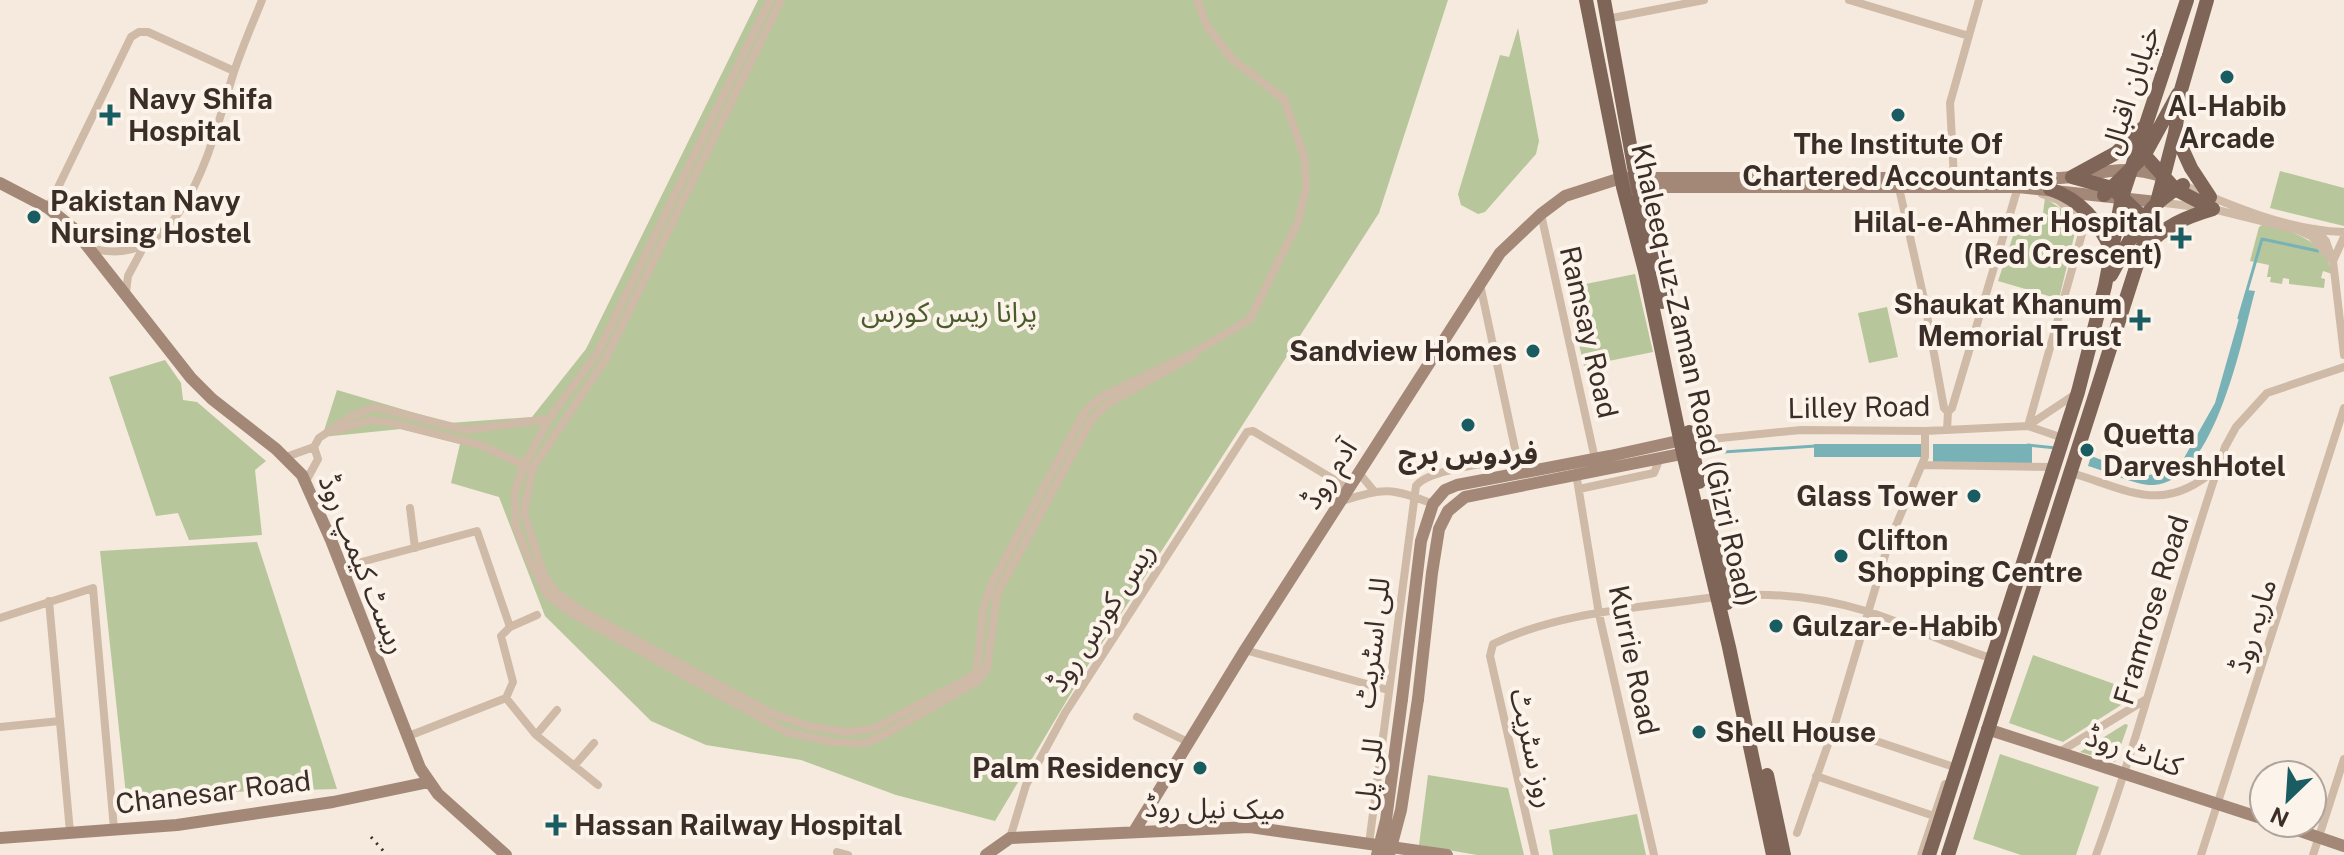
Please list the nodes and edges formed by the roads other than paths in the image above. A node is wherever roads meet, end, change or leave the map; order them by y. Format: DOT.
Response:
graph roads {
  1 [pos="262,0"];
  2 [pos="770,0"];
  3 [pos="781,0"];
  4 [pos="1197,0"];
  5 [pos="1586,0"];
  6 [pos="1604,0"];
  7 [pos="1704,0"];
  8 [pos="1849,0"];
  9 [pos="1888,0"];
  10 [pos="1979,0"];
  11 [pos="2187,0"];
  12 [pos="2207,0"];
  13 [pos="1885,11"];
  14 [pos="1607,19"];
  15 [pos="1969,36"];
  16 [pos="234,71"];
  17 [pos="2181,90"];
  18 [pos="2148,123"];
  19 [pos="2175,133"];
  20 [pos="2142,152"];
  21 [pos="2131,169"];
  22 [pos="2072,177"];
  23 [pos="2164,177"];
  24 [pos="1954,179"];
  25 [pos="1629,182"];
  26 [pos="0,183"];
  27 [pos="2017,186"];
  28 [pos="2179,187"];
  29 [pos="1899,188"];
  30 [pos="2050,189"];
  31 [pos="2113,193"];
  32 [pos="2157,202"];
  33 [pos="2211,203"];
  34 [pos="48,208"];
  35 [pos="1541,214"];
  36 [pos="2086,217"];
  37 [pos="2147,220"];
  38 [pos="2315,229"];
  39 [pos="2344,235"];
  40 [pos="144,246"];
  41 [pos="88,247"];
  42 [pos="2111,249"];
  43 [pos="2142,252"];
  44 [pos="2333,261"];
  45 [pos="1480,283"];
  46 [pos="2105,286"];
  47 [pos="126,292"];
  48 [pos="2344,355"];
  49 [pos="2344,367"];
  50 [pos="2078,392"];
  51 [pos="2344,408"];
  52 [pos="1948,412"];
  53 [pos="549,419"];
  54 [pos="1678,424"];
  55 [pos="2028,426"];
  56 [pos="1947,430"];
  57 [pos="1925,431"];
  58 [pos="319,438"];
  59 [pos="2063,438"];
  60 [pos="1687,445"];
  61 [pos="314,447"];
  62 [pos="1658,452"];
  63 [pos="286,457"];
  64 [pos="1595,459"];
  65 [pos="1922,465"];
  66 [pos="528,467"];
  67 [pos="2054,467"];
  68 [pos="2218,468"];
  69 [pos="1359,473"];
  70 [pos="1576,473"];
  71 [pos="2072,473"];
  72 [pos="306,481"];
  73 [pos="1348,488"];
  74 [pos="1579,489"];
  75 [pos="1374,491"];
  76 [pos="1413,496"];
  77 [pos="1340,501"];
  78 [pos="1433,504"];
  79 [pos="410,508"];
  80 [pos="1448,511"];
  81 [pos="415,548"];
  82 [pos="354,564"];
  83 [pos="1720,597"];
  84 [pos="49,601"];
  85 [pos="1867,611"];
  86 [pos="1599,614"];
  87 [pos="537,615"];
  88 [pos="0,618"];
  89 [pos="510,627"];
  90 [pos="1732,642"];
  91 [pos="1245,650"];
  92 [pos="1991,658"];
  93 [pos="1388,690"];
  94 [pos="506,698"];
  95 [pos="2146,700"];
  96 [pos="557,710"];
  97 [pos="1137,717"];
  98 [pos="60,721"];
  99 [pos="0,727"];
  100 [pos="1834,727"];
  101 [pos="1987,729"];
  102 [pos="536,735"];
  103 [pos="406,737"];
  104 [pos="1188,742"];
  105 [pos="594,743"];
  106 [pos="2061,751"];
  107 [pos="2344,759"];
  108 [pos="574,766"];
  109 [pos="1951,766"];
  110 [pos="2126,773"];
  111 [pos="1816,776"];
  112 [pos="429,782"];
  113 [pos="598,785"];
  114 [pos="2218,804"];
  115 [pos="2328,808"];
  116 [pos="2248,814"];
  117 [pos="1934,816"];
  118 [pos="114,829"];
  119 [pos="1135,830"];
  120 [pos="70,832"];
  121 [pos="1797,833"];
  122 [pos="0,838"];
  123 [pos="1010,838"];
  124 [pos="1369,844"];
  125 [pos="837,852"];
  126 [pos="1927,853"];
  127 [pos="1952,854"];
  128 [pos="506,855"];
  129 [pos="848,855"];
  130 [pos="986,855"];
  131 [pos="1377,855"];
  132 [pos="1389,855"];
  133 [pos="1447,855"];
  134 [pos="1535,855"];
  135 [pos="1654,855"];
  136 [pos="1773,855"];
  137 [pos="1784,855"];
  138 [pos="2096,855"];
  139 [pos="2201,855"];
  1 -- 16 [label="street"];
  2 -- 53 [label="street"];
  3 -- 66 [label="street"];
  4 -- 66 [label="street"];
  5 -- 25 [label="main road, Khaleeq-uz-Zaman Road (Gizri Road)"];
  6 -- 14 [label="main road, Khaleeq-uz-Zaman Road (Gizri Road)"];
  7 -- 14 [label="street"];
  8 -- 13 [label="street"];
  9 -- 13 [label="street"];
  10 -- 15 [label="street"];
  11 -- 18 [label="main road, خیابان اقبال"];
  12 -- 17 [label="main road, خیابان اقبال"];
  13 -- 15 [label="street"];
  14 -- 25 [label="main road, Khaleeq-uz-Zaman Road (Gizri Road)"];
  15 -- 24 [label="street"];
  16 -- 34 [label="street"];
  16 -- 40 [label="street"];
  17 -- 19 [label="main road, خیابان اقبال"];
  17 -- 20 [label="main road"];
  18 -- 20 [label="main road, خیابان اقبال"];
  18 -- 22 [label="main road"];
  19 -- 23 [label="main road, خیابان اقبال"];
  19 -- 33 [label="main road"];
  20 -- 21 [label="main road, خیابان اقبال"];
  20 -- 23 [label="main road"];
  21 -- 22 [label="street"];
  21 -- 23 [label="street"];
  21 -- 31 [label="main road"];
  22 -- 27 [label="street"];
  22 -- 31 [label="main road"];
  23 -- 28 [label="main road"];
  23 -- 32 [label="main road, خیابان اقبال"];
  24 -- 25 [label="street"];
  24 -- 27 [label="street"];
  25 -- 29 [label="street"];
  25 -- 35 [label="street, آدم روڈ"];
  25 -- 54 [label="main road, Khaleeq-uz-Zaman Road (Gizri Road)"];
  25 -- 60 [label="main road, Khaleeq-uz-Zaman Road (Gizri Road)"];
  26 -- 34 [label="street, ریسٹ کیمپ روڈ"];
  27 -- 29 [label="street"];
  27 -- 30 [label="street"];
  27 -- 36 [label="street"];
  27 -- 52 [label="street"];
  28 -- 32 [label="main road"];
  28 -- 33 [label="main road"];
  29 -- 52 [label="street"];
  30 -- 31 [label="street"];
  30 -- 36 [label="main road"];
  31 -- 32 [label="street"];
  31 -- 37 [label="main road"];
  31 -- 42 [label="main road"];
  32 -- 33 [label="street"];
  32 -- 37 [label="main road, خیابان اقبال"];
  33 -- 38 [label="street"];
  33 -- 43 [label="main road"];
  33 -- 44 [label="street"];
  34 -- 41 [label="street, ریسٹ کیمپ روڈ"];
  35 -- 45 [label="street, آدم روڈ"];
  35 -- 64 [label="street, Ramsay Road"];
  36 -- 42 [label="main road"];
  36 -- 55 [label="street"];
  37 -- 43 [label="main road"];
  37 -- 46 [label="main road"];
  38 -- 39 [label="street"];
  38 -- 44 [label="street"];
  39 -- 44 [label="street"];
  40 -- 41 [label="street"];
  40 -- 47 [label="street"];
  41 -- 47 [label="street, ریسٹ کیمپ روڈ"];
  42 -- 46 [label="main road"];
  43 -- 71 [label="main road"];
  44 -- 48 [label="street"];
  45 -- 69 [label="street, آدم روڈ"];
  45 -- 76 [label="street"];
  46 -- 50 [label="main road"];
  47 -- 63 [label="street, ریسٹ کیمپ روڈ"];
  49 -- 68 [label="street, Framrose Road"];
  50 -- 55 [label="street"];
  50 -- 59 [label="main road"];
  51 -- 114 [label="street, ماریہ روڈ"];
  52 -- 56 [label="street"];
  53 -- 58 [label="street"];
  53 -- 66 [label="street"];
  54 -- 60 [label="main road, Khaleeq-uz-Zaman Road (Gizri Road)"];
  54 -- 62 [label="street"];
  55 -- 56 [label="street, Lilley Road"];
  55 -- 59 [label="street, Lilley Road"];
  56 -- 57 [label="street, Lilley Road"];
  57 -- 60 [label="street, Lilley Road"];
  57 -- 65 [label="street"];
  58 -- 61 [label="street"];
  58 -- 66 [label="street"];
  59 -- 67 [label="main road"];
  60 -- 62 [label="street, Lilley Road"];
  60 -- 83 [label="main road, Khaleeq-uz-Zaman Road (Gizri Road)"];
  61 -- 63 [label="street"];
  61 -- 72 [label="street"];
  62 -- 64 [label="street"];
  62 -- 70 [label="street, Lilley Road"];
  62 -- 74 [label="street"];
  63 -- 72 [label="street, ریسٹ کیمپ روڈ"];
  64 -- 78 [label="street"];
  65 -- 67 [label="street"];
  65 -- 85 [label="street"];
  67 -- 92 [label="main road"];
  68 -- 71 [label="street"];
  68 -- 95 [label="street, Framrose Road"];
  69 -- 73 [label="street, آدم روڈ"];
  69 -- 75 [label="street"];
  70 -- 74 [label="street, Kurrie Road"];
  70 -- 80 [label="street, Lilley Road"];
  71 -- 101 [label="main road"];
  72 -- 103 [label="street, ریسٹ کیمپ روڈ"];
  73 -- 77 [label="street, آدم روڈ"];
  73 -- 123 [label="street, ریس کورس روڈ"];
  74 -- 86 [label="street, Kurrie Road"];
  75 -- 76 [label="street"];
  75 -- 77 [label="street"];
  76 -- 78 [label="street"];
  76 -- 93 [label="street, للی اسٹریٹ"];
  77 -- 91 [label="street, آدم روڈ"];
  78 -- 131 [label="street, للی پل, bridge"];
  79 -- 81 [label="street"];
  80 -- 132 [label="street, للی پل, bridge"];
  81 -- 82 [label="street"];
  81 -- 89 [label="street"];
  83 -- 85 [label="street"];
  83 -- 86 [label="street"];
  83 -- 90 [label="main road, Khaleeq-uz-Zaman Road (Gizri Road)"];
  84 -- 88 [label="street"];
  84 -- 98 [label="street"];
  84 -- 118 [label="street"];
  85 -- 92 [label="street"];
  85 -- 100 [label="street"];
  86 -- 134 [label="street, روز سٹریٹ"];
  86 -- 135 [label="street, Kurrie Road"];
  87 -- 89 [label="street"];
  89 -- 94 [label="street"];
  90 -- 136 [label="main road, Khaleeq-uz-Zaman Road (Gizri Road)"];
  90 -- 137 [label="main road, Khaleeq-uz-Zaman Road (Gizri Road)"];
  91 -- 93 [label="street"];
  91 -- 104 [label="street, آدم روڈ"];
  92 -- 109 [label="street"];
  92 -- 126 [label="main road"];
  93 -- 124 [label="street, للی اسٹریٹ"];
  94 -- 102 [label="street"];
  94 -- 103 [label="street"];
  95 -- 106 [label="street"];
  95 -- 110 [label="street, Framrose Road"];
  96 -- 102 [label="street"];
  97 -- 104 [label="street"];
  98 -- 99 [label="street"];
  98 -- 120 [label="street"];
  100 -- 109 [label="street"];
  100 -- 111 [label="street"];
  101 -- 106 [label="street, کناٹ روڈ"];
  101 -- 127 [label="main road"];
  102 -- 108 [label="street"];
  103 -- 112 [label="street, ریسٹ کیمپ روڈ"];
  104 -- 119 [label="street, آدم روڈ"];
  105 -- 108 [label="street"];
  106 -- 110 [label="street, کناٹ روڈ"];
  107 -- 115 [label="street"];
  108 -- 113 [label="street"];
  109 -- 117 [label="street"];
  110 -- 114 [label="street, کناٹ روڈ"];
  110 -- 138 [label="street, Framrose Road"];
  111 -- 117 [label="street"];
  111 -- 121 [label="street"];
  112 -- 118 [label="street, Chanesar Road"];
  112 -- 128 [label="street, ریسٹ کیمپ روڈ"];
  114 -- 116 [label="street, کناٹ روڈ"];
  114 -- 139 [label="street, ماریہ روڈ"];
  117 -- 126 [label="street"];
  118 -- 120 [label="street, Chanesar Road"];
  119 -- 123 [label="street, میک نیل روڈ"];
  119 -- 124 [label="street, میک نیل روڈ"];
  120 -- 122 [label="street, Chanesar Road"];
  123 -- 130 [label="street"];
  124 -- 133 [label="street, میک نیل روڈ"];
  125 -- 129 [label="street"];
}
